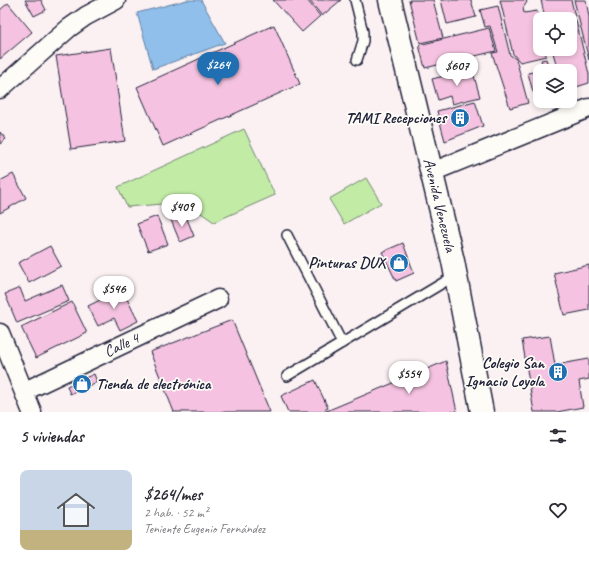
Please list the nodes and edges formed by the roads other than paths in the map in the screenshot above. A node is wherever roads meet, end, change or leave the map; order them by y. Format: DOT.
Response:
graph roads {
  1 [pos="116,0"];
  2 [pos="355,0"];
  3 [pos="390,0"];
  4 [pos="357,60"];
  5 [pos="0,89"];
  6 [pos="589,108"];
  7 [pos="432,172"];
  8 [pos="287,235"];
  9 [pos="456,275"];
  10 [pos="218,299"];
  11 [pos="0,333"];
  12 [pos="342,343"];
  13 [pos="287,376"];
  14 [pos="25,391"];
  15 [pos="32,412"];
  16 [pos="482,412"];
  1 -- 5 [label="street"];
  2 -- 4 [label="lane"];
  3 -- 7 [label="main road, Avenida Venezuela"];
  6 -- 7 [label="street"];
  7 -- 9 [label="main road, Avenida Venezuela"];
  8 -- 12 [label="lane"];
  9 -- 12 [label="lane"];
  9 -- 16 [label="main road, Avenida Venezuela"];
  10 -- 14 [label="street, Calle 4"];
  11 -- 14 [label="street"];
  12 -- 13 [label="lane"];
  14 -- 15 [label="street"];
}
